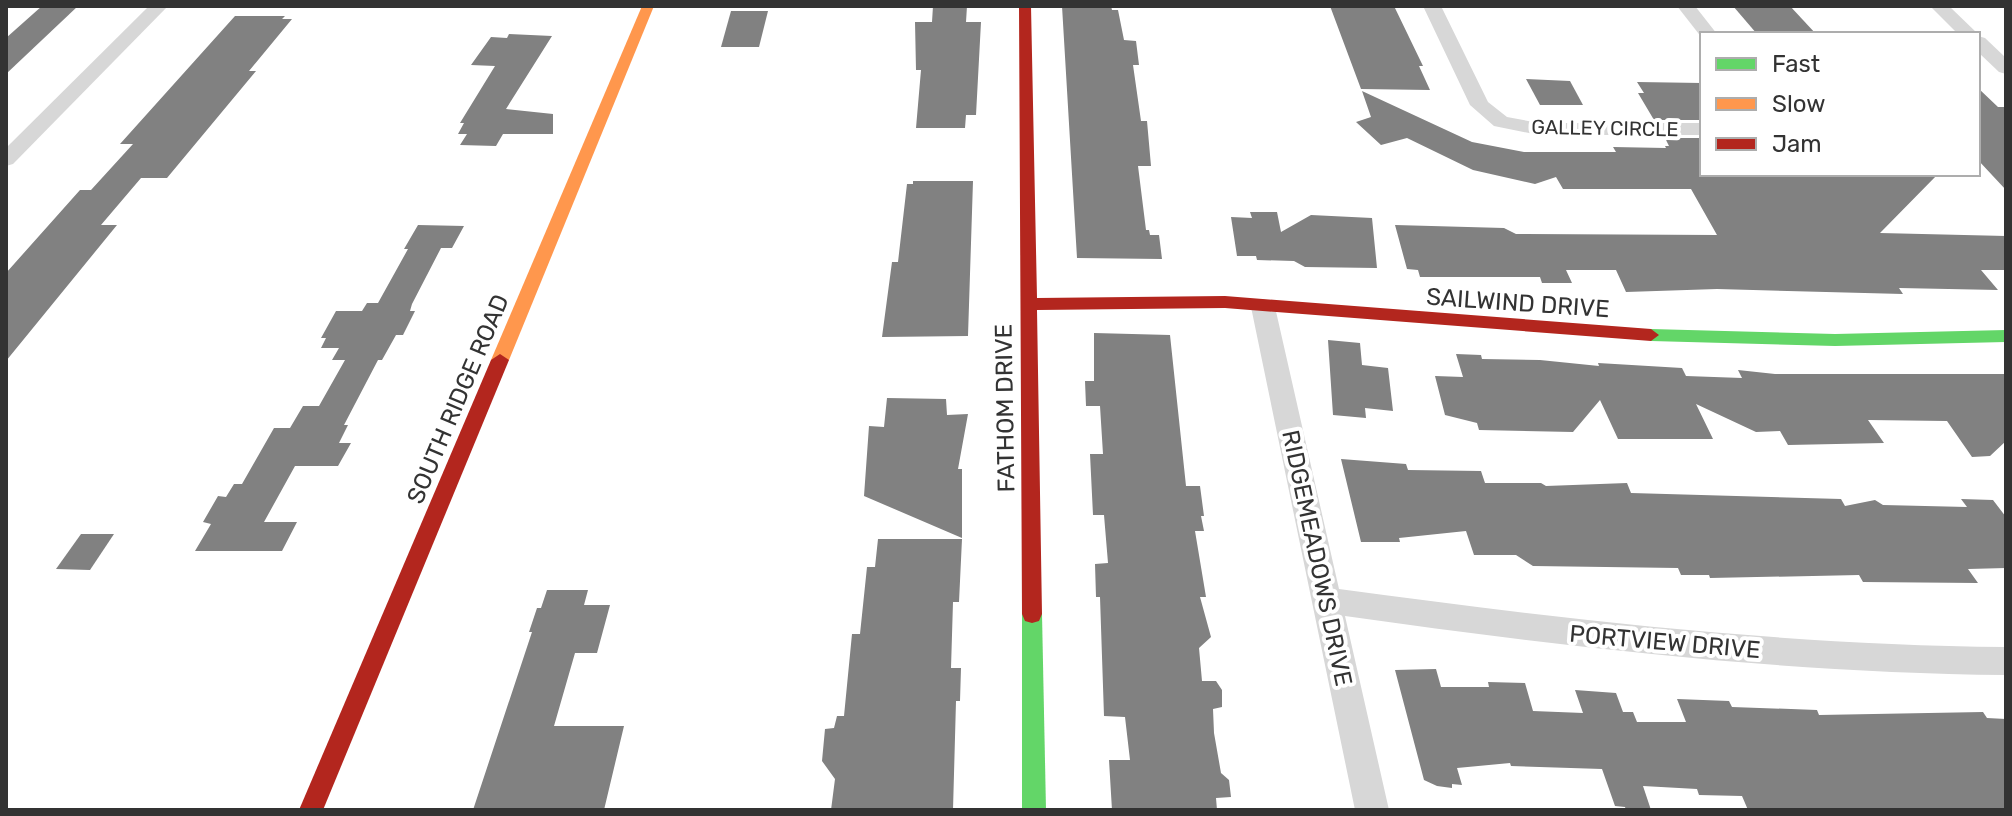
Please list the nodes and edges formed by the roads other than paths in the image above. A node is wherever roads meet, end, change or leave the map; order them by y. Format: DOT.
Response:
graph roads {
  1 [pos="159,6"];
  2 [pos="648,6"];
  3 [pos="1025,6"];
  4 [pos="1432,6"];
  5 [pos="1686,6"];
  6 [pos="1939,6"];
  7 [pos="1706,32"];
  8 [pos="1967,32"];
  9 [pos="1980,44"];
  10 [pos="2006,68"];
  11 [pos="1700,129"];
  12 [pos="6,160"];
  13 [pos="1028,304"];
  14 [pos="1263,307"];
  15 [pos="2006,336"];
  16 [pos="1327,600"];
  17 [pos="2006,661"];
  18 [pos="311,810"];
  19 [pos="1034,810"];
  20 [pos="1372,810"];
  1 -- 12 [label="street"];
  2 -- 18 [label="street, SOUTH RIDGE ROAD"];
  3 -- 13 [label="street, FATHOM DRIVE"];
  4 -- 11 [label="street, GALLEY CIRCLE"];
  5 -- 7 [label="street"];
  6 -- 8 [label="street"];
  9 -- 10 [label="street"];
  13 -- 14 [label="street, SAILWIND DRIVE"];
  13 -- 19 [label="street, FATHOM DRIVE"];
  14 -- 15 [label="street, SAILWIND DRIVE"];
  14 -- 16 [label="street, RIDGEMEADOWS DRIVE"];
  16 -- 17 [label="street, PORTVIEW DRIVE"];
  16 -- 20 [label="street, RIDGEMEADOWS DRIVE"];
}
